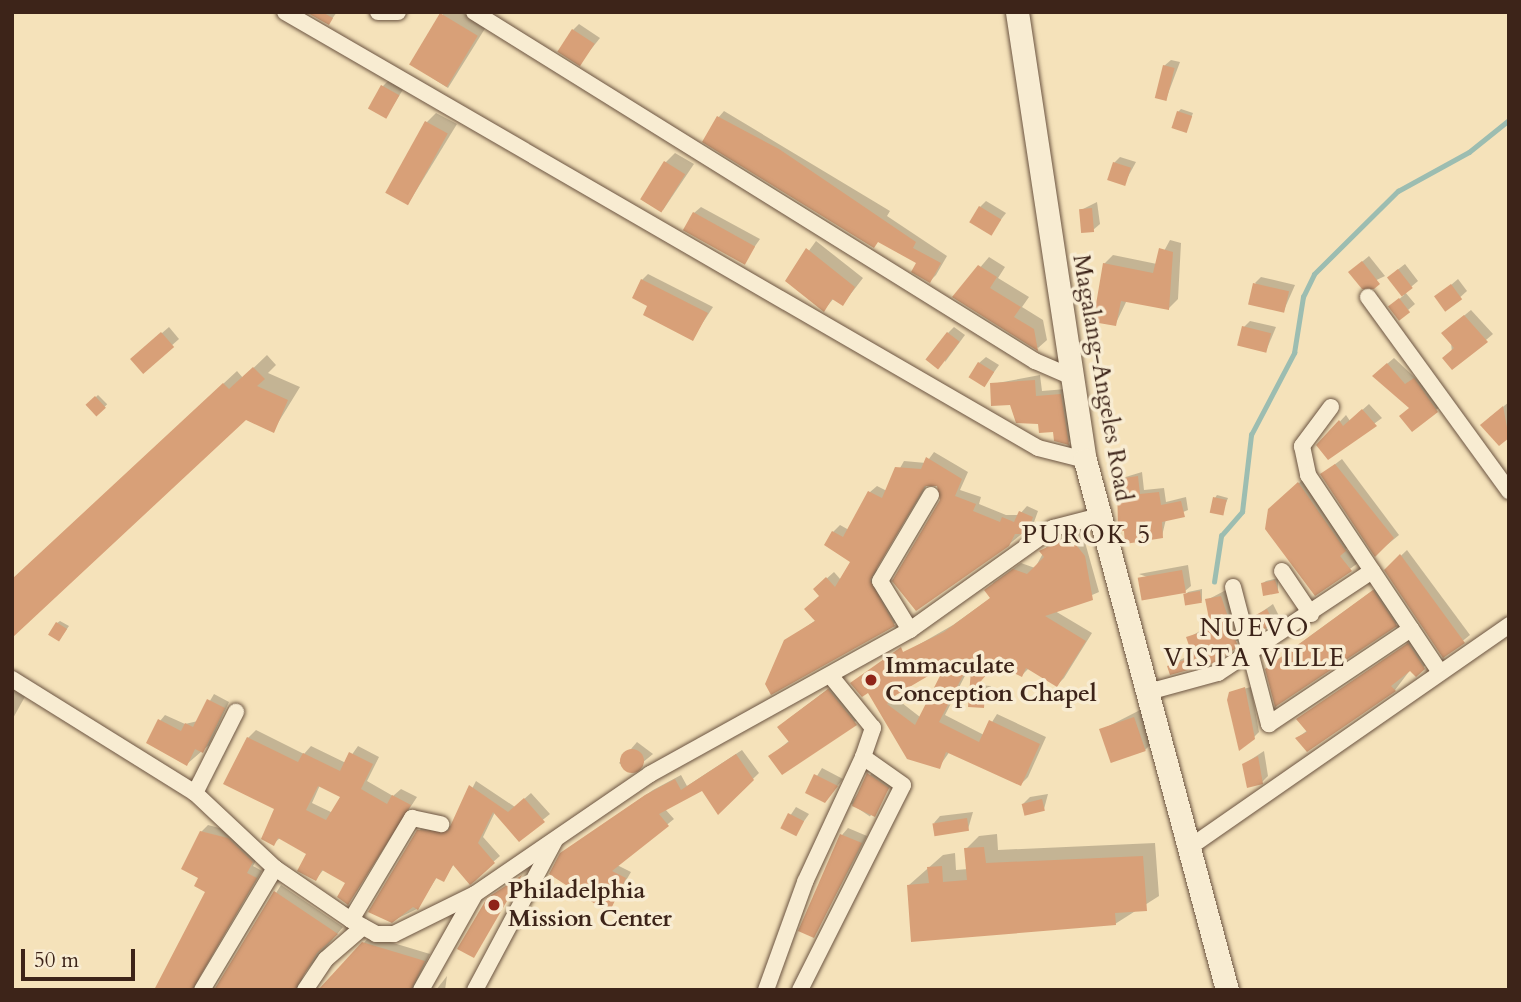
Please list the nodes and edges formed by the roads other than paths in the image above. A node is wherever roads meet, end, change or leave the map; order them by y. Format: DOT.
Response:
graph roads {
  1 [pos="285,12"];
  2 [pos="378,12"];
  3 [pos="398,12"];
  4 [pos="474,12"];
  5 [pos="1017,12"];
  6 [pos="1368,297"];
  7 [pos="1072,377"];
  8 [pos="1331,407"];
  9 [pos="1085,460"];
  10 [pos="1509,491"];
  11 [pos="930,495"];
  12 [pos="1099,516"];
  13 [pos="1282,571"];
  14 [pos="1372,571"];
  15 [pos="1233,587"];
  16 [pos="1311,614"];
  17 [pos="1509,625"];
  18 [pos="1411,629"];
  19 [pos="910,631"];
  20 [pos="1247,655"];
  21 [pos="1440,672"];
  22 [pos="830,675"];
  23 [pos="12,679"];
  24 [pos="1147,692"];
  25 [pos="236,712"];
  26 [pos="863,757"];
  27 [pos="195,793"];
  28 [pos="441,824"];
  29 [pos="556,838"];
  30 [pos="1190,847"];
  31 [pos="275,868"];
  32 [pos="475,894"];
  33 [pos="357,923"];
  34 [pos="202,990"];
  35 [pos="305,990"];
  36 [pos="421,990"];
  37 [pos="475,990"];
  38 [pos="766,990"];
  39 [pos="800,990"];
  40 [pos="1227,990"];
  1 -- 9 [label="street"];
  2 -- 3 [label="street"];
  4 -- 7 [label="street"];
  5 -- 7 [label="main road, Magalang-Angeles Road"];
  6 -- 10 [label="street"];
  7 -- 9 [label="main road, Magalang-Angeles Road"];
  8 -- 14 [label="street"];
  9 -- 12 [label="main road, Magalang-Angeles Road"];
  11 -- 19 [label="street"];
  12 -- 19 [label="street"];
  12 -- 24 [label="main road, Magalang-Angeles Road"];
  13 -- 16 [label="street"];
  14 -- 16 [label="street"];
  14 -- 18 [label="street"];
  15 -- 20 [label="street"];
  16 -- 20 [label="street"];
  17 -- 21 [label="street"];
  18 -- 20 [label="street"];
  18 -- 21 [label="street"];
  19 -- 22 [label="street"];
  20 -- 24 [label="street"];
  21 -- 30 [label="street"];
  22 -- 26 [label="street"];
  22 -- 29 [label="street"];
  23 -- 27 [label="street"];
  24 -- 30 [label="main road, Magalang-Angeles Road"];
  25 -- 27 [label="street"];
  26 -- 38 [label="street"];
  26 -- 39 [label="street"];
  27 -- 31 [label="street"];
  28 -- 33 [label="street"];
  29 -- 32 [label="street"];
  29 -- 37 [label="street"];
  30 -- 40 [label="main road, Magalang-Angeles Road"];
  31 -- 33 [label="street"];
  31 -- 34 [label="street"];
  32 -- 33 [label="street"];
  32 -- 36 [label="street"];
  33 -- 35 [label="street"];
}
